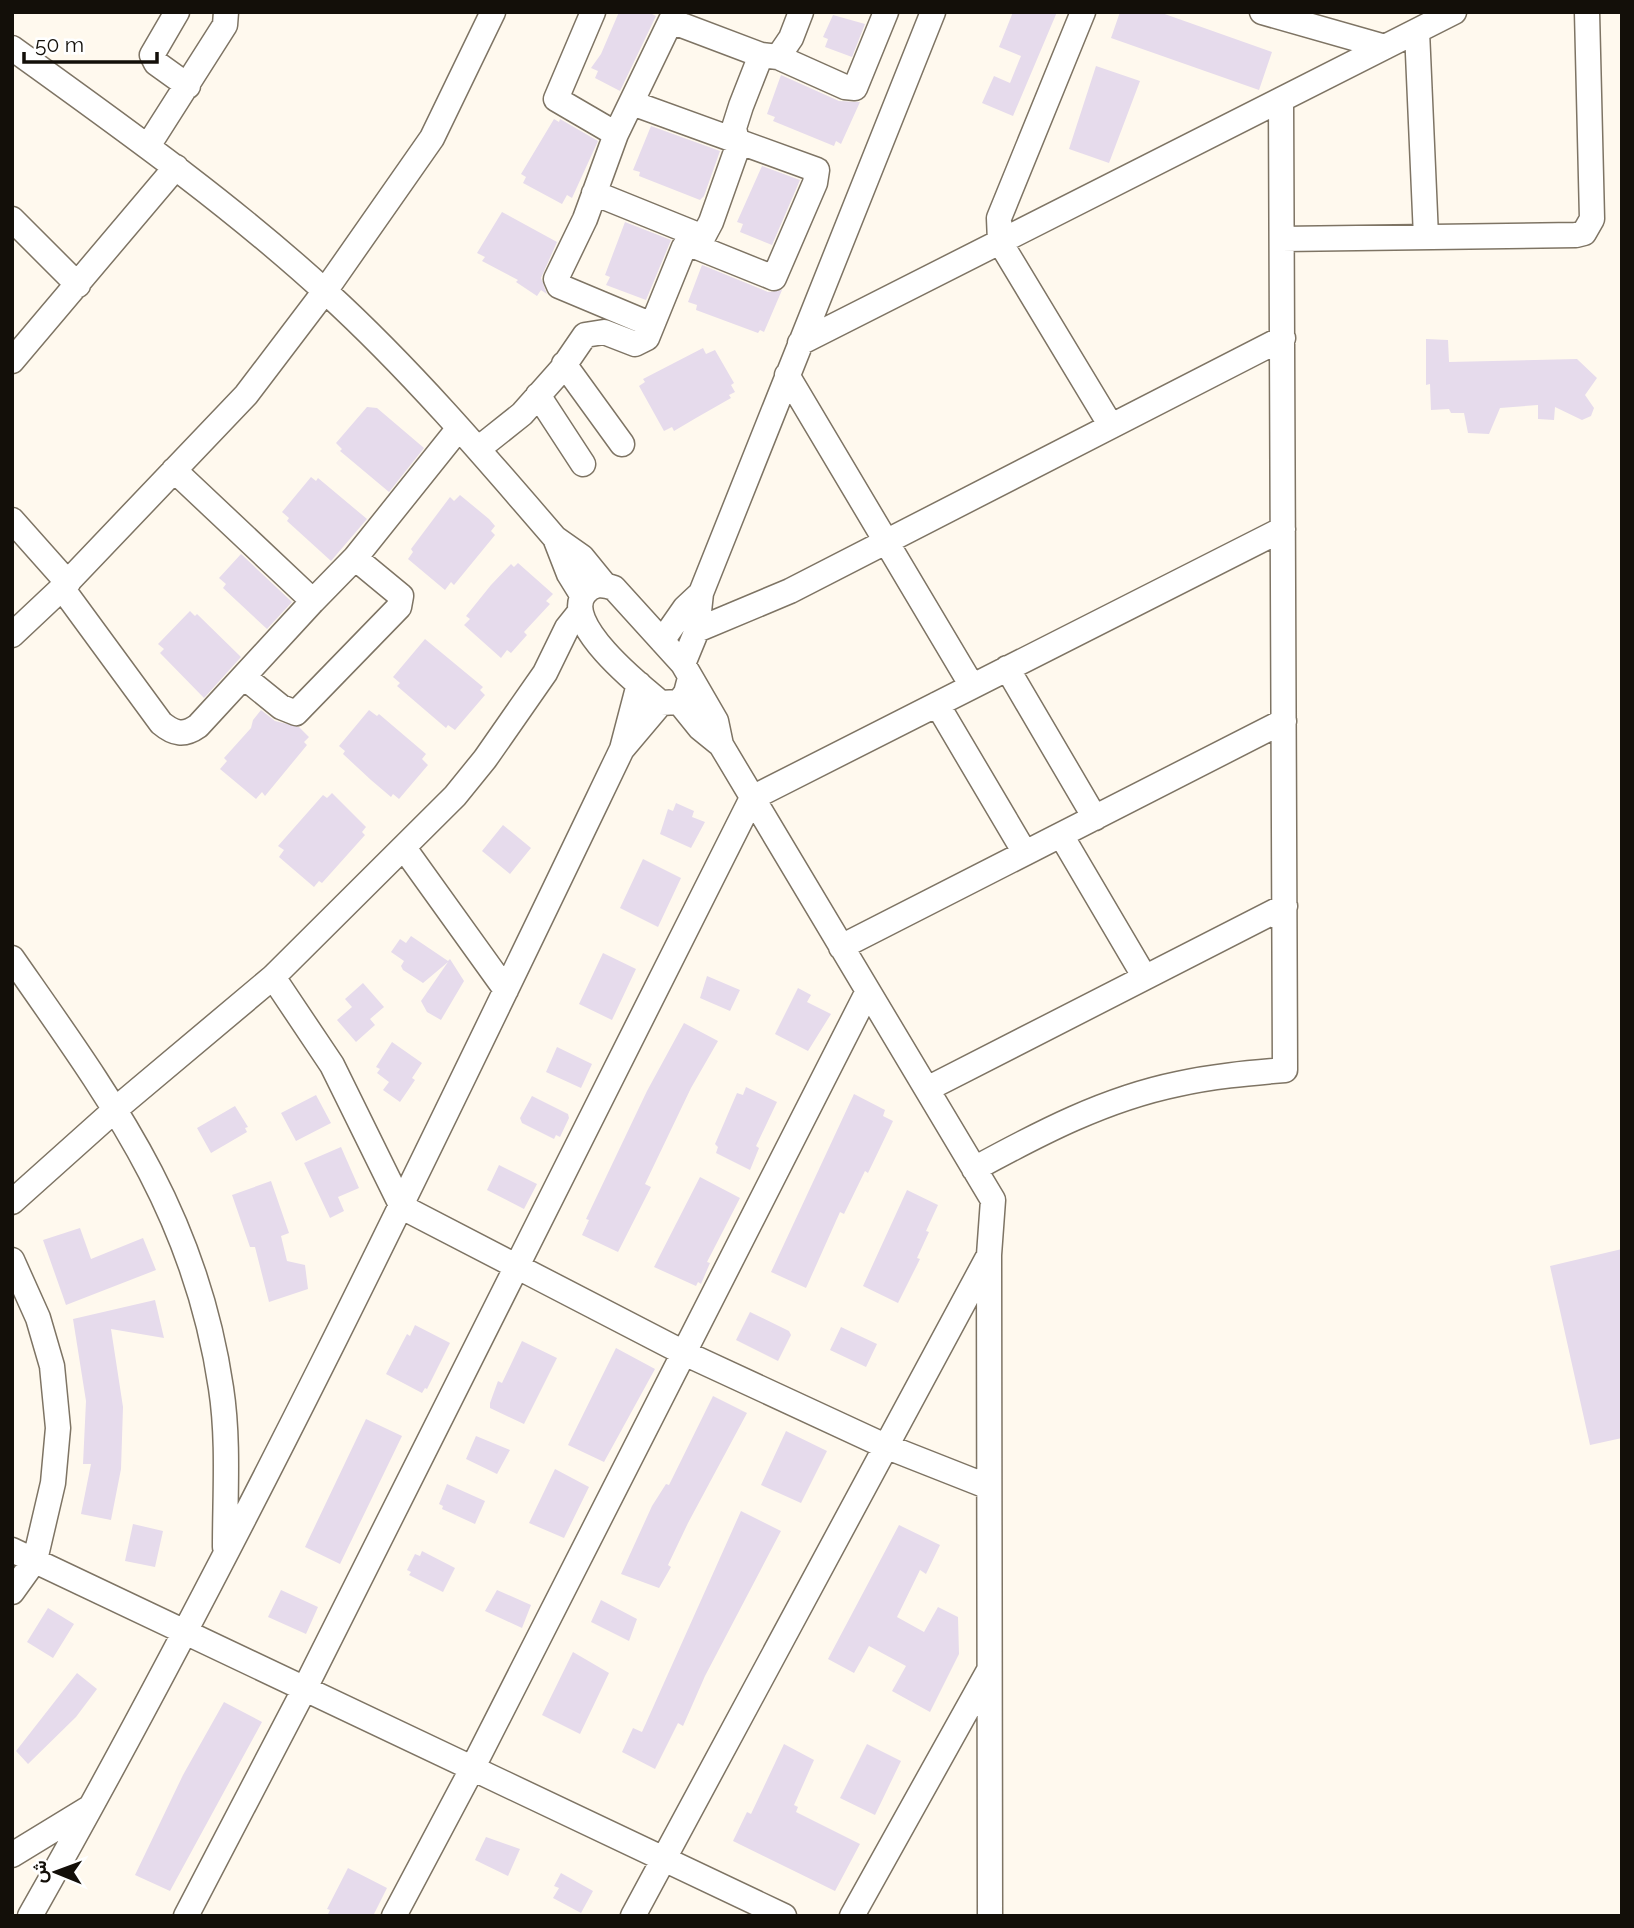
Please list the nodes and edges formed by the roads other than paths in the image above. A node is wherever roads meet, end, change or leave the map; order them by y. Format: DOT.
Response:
graph roads {
  1 [pos="177,12"];
  2 [pos="226,12"];
  3 [pos="493,12"];
  4 [pos="593,12"];
  5 [pos="801,12"];
  6 [pos="886,12"];
  7 [pos="933,12"];
  8 [pos="1083,12"];
  9 [pos="1262,12"];
  10 [pos="1454,12"];
  11 [pos="1587,12"];
  12 [pos="673,15"];
  13 [pos="1417,31"];
  14 [pos="1385,47"];
  15 [pos="12,48"];
  16 [pos="769,56"];
  17 [pos="188,86"];
  18 [pos="1281,100"];
  19 [pos="632,103"];
  20 [pos="616,134"];
  21 [pos="737,138"];
  22 [pos="148,146"];
  23 [pos="176,167"];
  24 [pos="594,193"];
  25 [pos="12,219"];
  26 [pos="1426,237"];
  27 [pos="1282,239"];
  28 [pos="695,240"];
  29 [pos="1000,242"];
  30 [pos="78,285"];
  31 [pos="325,291"];
  32 [pos="652,326"];
  33 [pos="1283,338"];
  34 [pos="800,343"];
  35 [pos="16,350"];
  36 [pos="564,364"];
  37 [pos="787,375"];
  38 [pos="538,395"];
  39 [pos="1111,426"];
  40 [pos="459,428"];
  41 [pos="622,444"];
  42 [pos="478,449"];
  43 [pos="583,464"];
  44 [pos="174,470"];
  45 [pos="12,520"];
  46 [pos="1283,529"];
  47 [pos="886,541"];
  48 [pos="355,558"];
  49 [pos="65,586"];
  50 [pos="701,593"];
  51 [pos="588,597"];
  52 [pos="313,600"];
  53 [pos="697,630"];
  54 [pos="12,635"];
  55 [pos="591,636"];
  56 [pos="662,641"];
  57 [pos="1007,668"];
  58 [pos="687,671"];
  59 [pos="545,673"];
  60 [pos="244,677"];
  61 [pos="639,684"];
  62 [pos="972,686"];
  63 [pos="670,702"];
  64 [pos="936,704"];
  65 [pos="1284,721"];
  66 [pos="721,745"];
  67 [pos="622,749"];
  68 [pos="752,798"];
  69 [pos="1095,818"];
  70 [pos="1061,835"];
  71 [pos="404,848"];
  72 [pos="1025,853"];
  73 [pos="1284,906"];
  74 [pos="841,947"];
  75 [pos="12,958"];
  76 [pos="1144,976"];
  77 [pos="273,977"];
  78 [pos="506,990"];
  79 [pos="868,991"];
  80 [pos="926,1089"];
  81 [pos="117,1108"];
  82 [pos="974,1169"];
  83 [pos="12,1202"];
  84 [pos="402,1207"];
  85 [pos="989,1255"];
  86 [pos="12,1260"];
  87 [pos="516,1268"];
  88 [pos="682,1352"];
  89 [pos="885,1446"];
  90 [pos="989,1487"];
  91 [pos="225,1551"];
  92 [pos="23,1555"];
  93 [pos="12,1592"];
  94 [pos="183,1633"];
  95 [pos="989,1669"];
  96 [pos="304,1690"];
  97 [pos="472,1769"];
  98 [pos="92,1806"];
  99 [pos="12,1855"];
  100 [pos="663,1859"];
  101 [pos="30,1916"];
  102 [pos="186,1916"];
  103 [pos="394,1916"];
  104 [pos="633,1916"];
  105 [pos="784,1916"];
  106 [pos="852,1916"];
  107 [pos="990,1916"];
  1 -- 17 [label="street"];
  2 -- 17 [label="street"];
  3 -- 31 [label="street"];
  4 -- 20 [label="street"];
  5 -- 16 [label="street"];
  6 -- 16 [label="street"];
  7 -- 34 [label="street"];
  8 -- 29 [label="street"];
  9 -- 14 [label="street"];
  10 -- 13 [label="street"];
  11 -- 26 [label="street"];
  12 -- 16 [label="street"];
  12 -- 19 [label="street"];
  13 -- 14 [label="street"];
  13 -- 26 [label="street"];
  14 -- 18 [label="street"];
  15 -- 22 [label="street"];
  16 -- 21 [label="street"];
  17 -- 22 [label="street"];
  18 -- 27 [label="street"];
  18 -- 29 [label="street"];
  19 -- 20 [label="street"];
  19 -- 21 [label="street"];
  20 -- 24 [label="street"];
  21 -- 28 [label="street"];
  21 -- 28 [label="street"];
  22 -- 23 [label="street"];
  23 -- 30 [label="street"];
  23 -- 31 [label="street"];
  24 -- 28 [label="street"];
  24 -- 32 [label="street"];
  25 -- 30 [label="street"];
  26 -- 27 [label="street"];
  27 -- 33 [label="street"];
  28 -- 32 [label="street"];
  29 -- 34 [label="street"];
  29 -- 39 [label="street"];
  30 -- 35 [label="street"];
  31 -- 40 [label="street"];
  31 -- 44 [label="street"];
  32 -- 36 [label="street"];
  33 -- 39 [label="street"];
  33 -- 46 [label="street"];
  34 -- 37 [label="street"];
  36 -- 38 [label="street"];
  36 -- 41 [label="street"];
  37 -- 47 [label="street"];
  37 -- 50 [label="street"];
  38 -- 42 [label="street"];
  38 -- 43 [label="street"];
  39 -- 47 [label="street"];
  40 -- 42 [label="street"];
  40 -- 48 [label="street"];
  42 -- 51 [label="street"];
  44 -- 49 [label="street"];
  44 -- 52 [label="street"];
  45 -- 49 [label="street"];
  46 -- 57 [label="street"];
  46 -- 65 [label="street"];
  47 -- 53 [label="street"];
  47 -- 62 [label="street"];
  48 -- 52 [label="street"];
  48 -- 60 [label="street"];
  49 -- 54 [label="street"];
  49 -- 60 [label="street"];
  50 -- 53 [label="street"];
  50 -- 56 [label="street"];
  51 -- 55 [label="street"];
  51 -- 56 [label="street"];
  51 -- 59 [label="street"];
  52 -- 60 [label="street"];
  53 -- 58 [label="street"];
  55 -- 59 [label="street"];
  55 -- 61 [label="street"];
  56 -- 58 [label="street"];
  57 -- 62 [label="street"];
  57 -- 69 [label="street"];
  58 -- 63 [label="street"];
  58 -- 66 [label="street"];
  59 -- 71 [label="street"];
  61 -- 63 [label="street"];
  61 -- 67 [label="street"];
  62 -- 64 [label="street"];
  63 -- 66 [label="street"];
  63 -- 67 [label="street"];
  64 -- 68 [label="street"];
  64 -- 72 [label="street"];
  65 -- 69 [label="street"];
  65 -- 73 [label="street"];
  66 -- 68 [label="street"];
  67 -- 78 [label="street"];
  68 -- 74 [label="street"];
  68 -- 87 [label="street"];
  69 -- 70 [label="street"];
  70 -- 72 [label="street"];
  70 -- 76 [label="street"];
  71 -- 77 [label="street"];
  71 -- 78 [label="street"];
  72 -- 74 [label="street"];
  73 -- 76 [label="street"];
  73 -- 82 [label="street"];
  74 -- 79 [label="street"];
  75 -- 81 [label="street"];
  76 -- 80 [label="street"];
  77 -- 81 [label="street"];
  77 -- 84 [label="street"];
  78 -- 84 [label="street"];
  79 -- 80 [label="street"];
  79 -- 88 [label="street"];
  80 -- 82 [label="street"];
  81 -- 83 [label="street"];
  81 -- 91 [label="street"];
  82 -- 85 [label="street"];
  84 -- 87 [label="street"];
  84 -- 91 [label="street"];
  85 -- 89 [label="street"];
  85 -- 90 [label="street"];
  86 -- 92 [label="street"];
  87 -- 88 [label="street"];
  87 -- 96 [label="street"];
  88 -- 89 [label="street"];
  88 -- 97 [label="street"];
  89 -- 90 [label="street"];
  89 -- 100 [label="street"];
  90 -- 95 [label="street"];
  91 -- 94 [label="street"];
  92 -- 93 [label="street"];
  92 -- 94 [label="street"];
  94 -- 96 [label="street"];
  94 -- 98 [label="street"];
  95 -- 106 [label="street"];
  95 -- 107 [label="street"];
  96 -- 97 [label="street"];
  96 -- 102 [label="street"];
  97 -- 100 [label="street"];
  97 -- 103 [label="street"];
  98 -- 99 [label="street"];
  98 -- 101 [label="street"];
  100 -- 104 [label="street"];
  100 -- 105 [label="street"];
}
